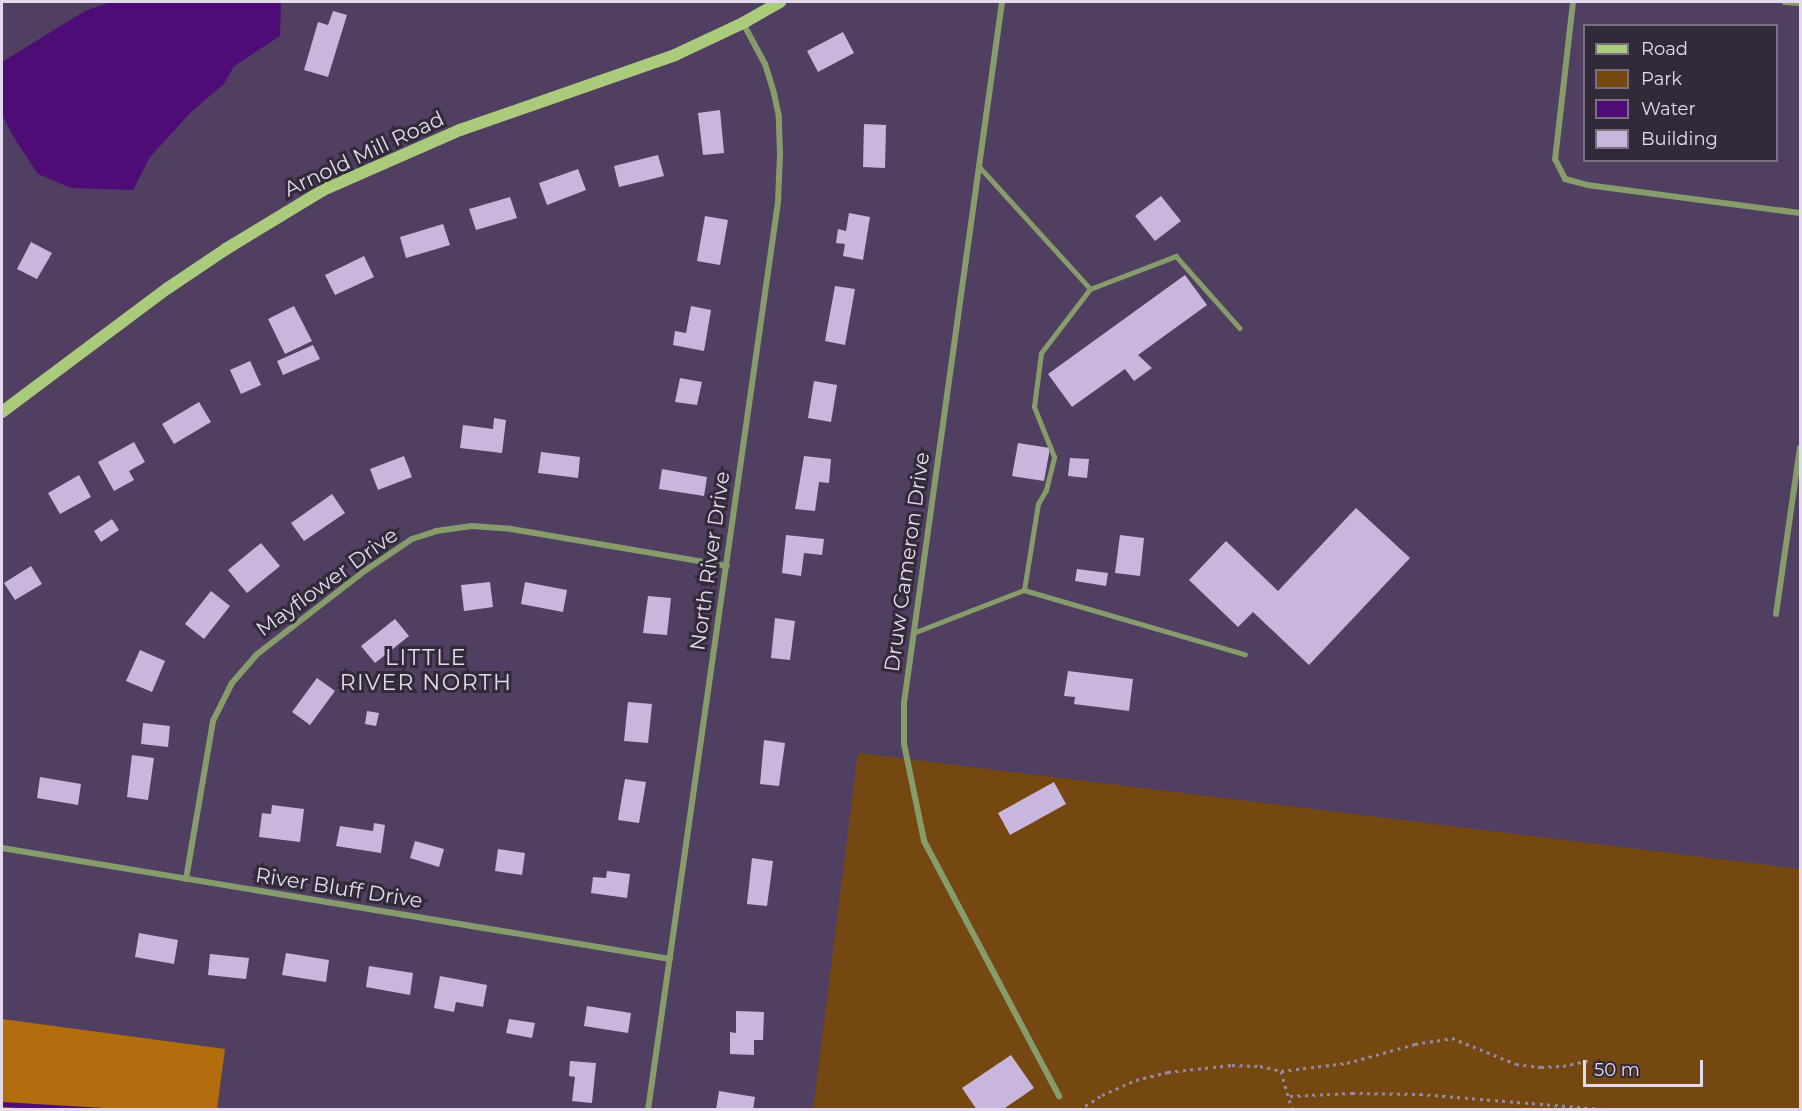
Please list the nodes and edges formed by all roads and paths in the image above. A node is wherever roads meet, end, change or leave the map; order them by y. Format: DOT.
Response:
graph roads {
  1 [pos="780,2"];
  2 [pos="1002,2"];
  3 [pos="1573,2"];
  4 [pos="1785,2"];
  5 [pos="1800,3"];
  6 [pos="743,23"];
  7 [pos="979,167"];
  8 [pos="1800,213"];
  9 [pos="1090,289"];
  10 [pos="1240,328"];
  11 [pos="2,412"];
  12 [pos="1800,448"];
  13 [pos="727,567"];
  14 [pos="1024,590"];
  15 [pos="1776,614"];
  16 [pos="914,633"];
  17 [pos="1245,654"];
  18 [pos="2,848"];
  19 [pos="186,879"];
  20 [pos="670,959"];
  21 [pos="1591,1060"];
  22 [pos="1281,1071"];
  23 [pos="1059,1096"];
  24 [pos="1290,1096"];
  25 [pos="1614,1109"];
  26 [pos="648,1110"];
  27 [pos="1079,1110"];
  28 [pos="1292,1110"];
  29 [pos="1622,1110"];
  1 -- 6 [label="main road, Arnold Mill Road"];
  2 -- 7 [label="street, Druw Cameron Drive"];
  3 -- 8 [label="street"];
  4 -- 5 [label="street"];
  6 -- 11 [label="main road, Arnold Mill Road"];
  6 -- 13 [label="street, North River Drive"];
  7 -- 9 [label="lane"];
  7 -- 16 [label="street, Druw Cameron Drive"];
  9 -- 10 [label="lane"];
  9 -- 14 [label="lane"];
  12 -- 15 [label="street"];
  13 -- 19 [label="street, Mayflower Drive"];
  13 -- 20 [label="street, North River Drive"];
  14 -- 16 [label="lane"];
  14 -- 17 [label="lane"];
  16 -- 23 [label="street, Druw Cameron Drive"];
  18 -- 19 [label="street, River Bluff Drive"];
  19 -- 20 [label="street, River Bluff Drive"];
  20 -- 26 [label="street, North River Drive"];
  21 -- 22 [label="path"];
  22 -- 24 [label="path"];
  22 -- 27 [label="path"];
  24 -- 25 [label="path"];
  24 -- 28 [label="path"];
  25 -- 29 [label="path"];
}
